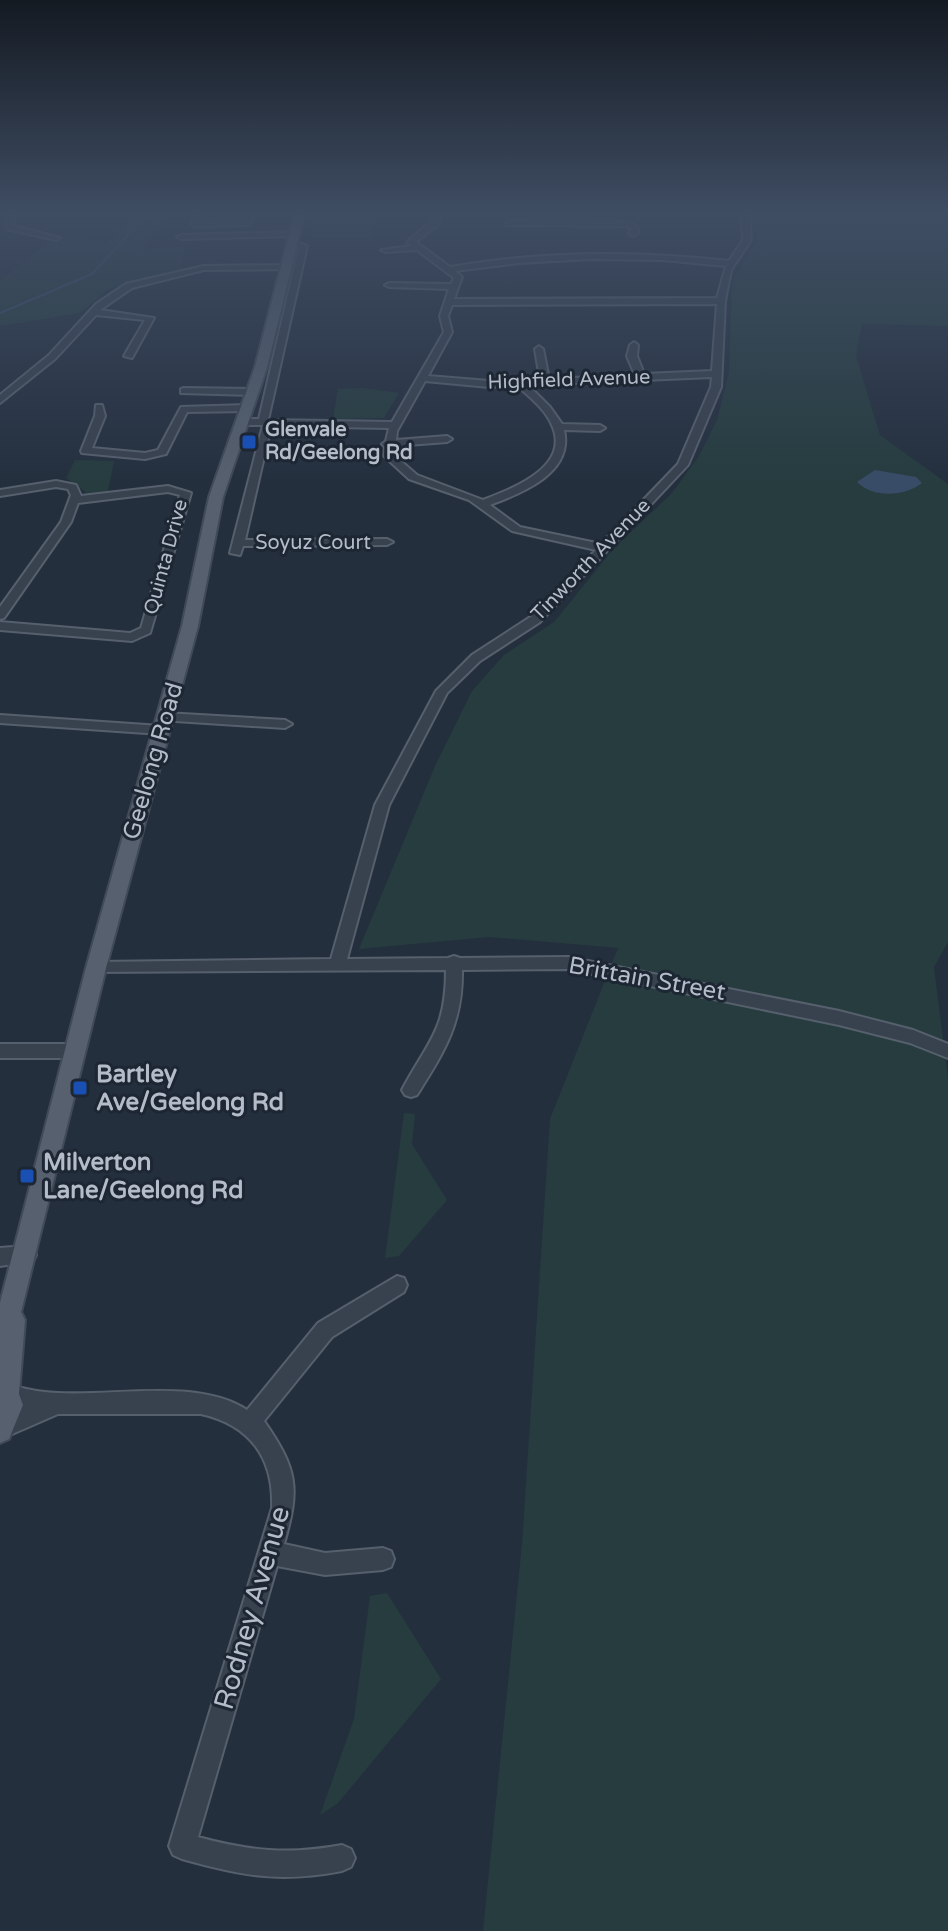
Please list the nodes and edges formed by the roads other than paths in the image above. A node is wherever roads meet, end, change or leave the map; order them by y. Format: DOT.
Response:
graph roads {
  1 [pos="105,302"];
  2 [pos="277,302"];
  3 [pos="285,302"];
  4 [pos="450,302"];
  5 [pos="721,302"];
  6 [pos="93,312"];
  7 [pos="634,345"];
  8 [pos="539,349"];
  9 [pos="129,356"];
  10 [pos="716,374"];
  11 [pos="641,377"];
  12 [pos="422,378"];
  13 [pos="545,381"];
  14 [pos="521,383"];
  15 [pos="185,390"];
  16 [pos="253,392"];
  17 [pos="0,400"];
  18 [pos="99,407"];
  19 [pos="247,408"];
  20 [pos="241,424"];
  21 [pos="265,424"];
  22 [pos="396,424"];
  23 [pos="559,427"];
  24 [pos="600,428"];
  25 [pos="447,439"];
  26 [pos="387,444"];
  27 [pos="0,493"];
  28 [pos="76,500"];
  29 [pos="483,504"];
  30 [pos="387,542"];
  31 [pos="602,548"];
  32 [pos="0,615"];
  33 [pos="0,626"];
  34 [pos="0,719"];
  35 [pos="163,723"];
  36 [pos="285,724"];
  37 [pos="454,962"];
  38 [pos="338,964"];
  39 [pos="96,968"];
  40 [pos="0,1051"];
  41 [pos="74,1051"];
  42 [pos="948,1051"];
  43 [pos="411,1090"];
  44 [pos="26,1255"];
  45 [pos="0,1257"];
  46 [pos="397,1285"];
  47 [pos="15,1296"];
  48 [pos="0,1334"];
  49 [pos="5,1391"];
  50 [pos="63,1404"];
  51 [pos="250,1422"];
  52 [pos="1,1428"];
  53 [pos="271,1553"];
  54 [pos="383,1559"];
  55 [pos="342,1858"];
  1 -- 6 [label="street"];
  2 -- 16 [label="main road, Geelong Road"];
  3 -- 21 [label="street"];
  4 -- 12 [label="street"];
  5 -- 10 [label="street, Tinworth Avenue"];
  6 -- 9 [label="street"];
  6 -- 17 [label="street"];
  7 -- 11 [label="street"];
  8 -- 13 [label="street"];
  10 -- 11 [label="street, Highfield Avenue"];
  10 -- 31 [label="street, Tinworth Avenue"];
  11 -- 13 [label="street, Highfield Avenue"];
  12 -- 14 [label="street, Highfield Avenue"];
  12 -- 22 [label="street"];
  13 -- 14 [label="street, Highfield Avenue"];
  14 -- 23 [label="street"];
  15 -- 16 [label="street"];
  16 -- 19 [label="main road, Geelong Road"];
  18 -- 19 [label="street"];
  19 -- 20 [label="main road, Geelong Road"];
  20 -- 21 [label="street"];
  20 -- 35 [label="main road, Geelong Road"];
  21 -- 22 [label="street"];
  21 -- 30 [label="street, Soyuz Court"];
  22 -- 26 [label="street"];
  23 -- 24 [label="street"];
  23 -- 29 [label="street"];
  25 -- 26 [label="street"];
  26 -- 29 [label="street"];
  27 -- 28 [label="street"];
  28 -- 32 [label="street"];
  28 -- 33 [label="street, Quinta Drive"];
  29 -- 31 [label="street"];
  31 -- 38 [label="street, Tinworth Avenue"];
  34 -- 35 [label="street"];
  35 -- 36 [label="street"];
  35 -- 39 [label="main road, Geelong Road"];
  37 -- 38 [label="street, Brittain Street"];
  37 -- 42 [label="street, Brittain Street"];
  37 -- 43 [label="street"];
  38 -- 39 [label="street"];
  39 -- 41 [label="main road, Geelong Road"];
  40 -- 41 [label="street"];
  41 -- 44 [label="main road, Geelong Road"];
  44 -- 45 [label="street"];
  44 -- 47 [label="main road, Geelong Road"];
  46 -- 51 [label="street"];
  47 -- 48 [label="main road, Geelong Road"];
  47 -- 49 [label="main road, Geelong Road"];
  49 -- 50 [label="street"];
  49 -- 52 [label="main road, Geelong Road"];
  50 -- 51 [label="street"];
  50 -- 52 [label="street"];
  51 -- 53 [label="street, Rodney Avenue"];
  53 -- 54 [label="street"];
  53 -- 55 [label="street, Rodney Avenue"];
}
